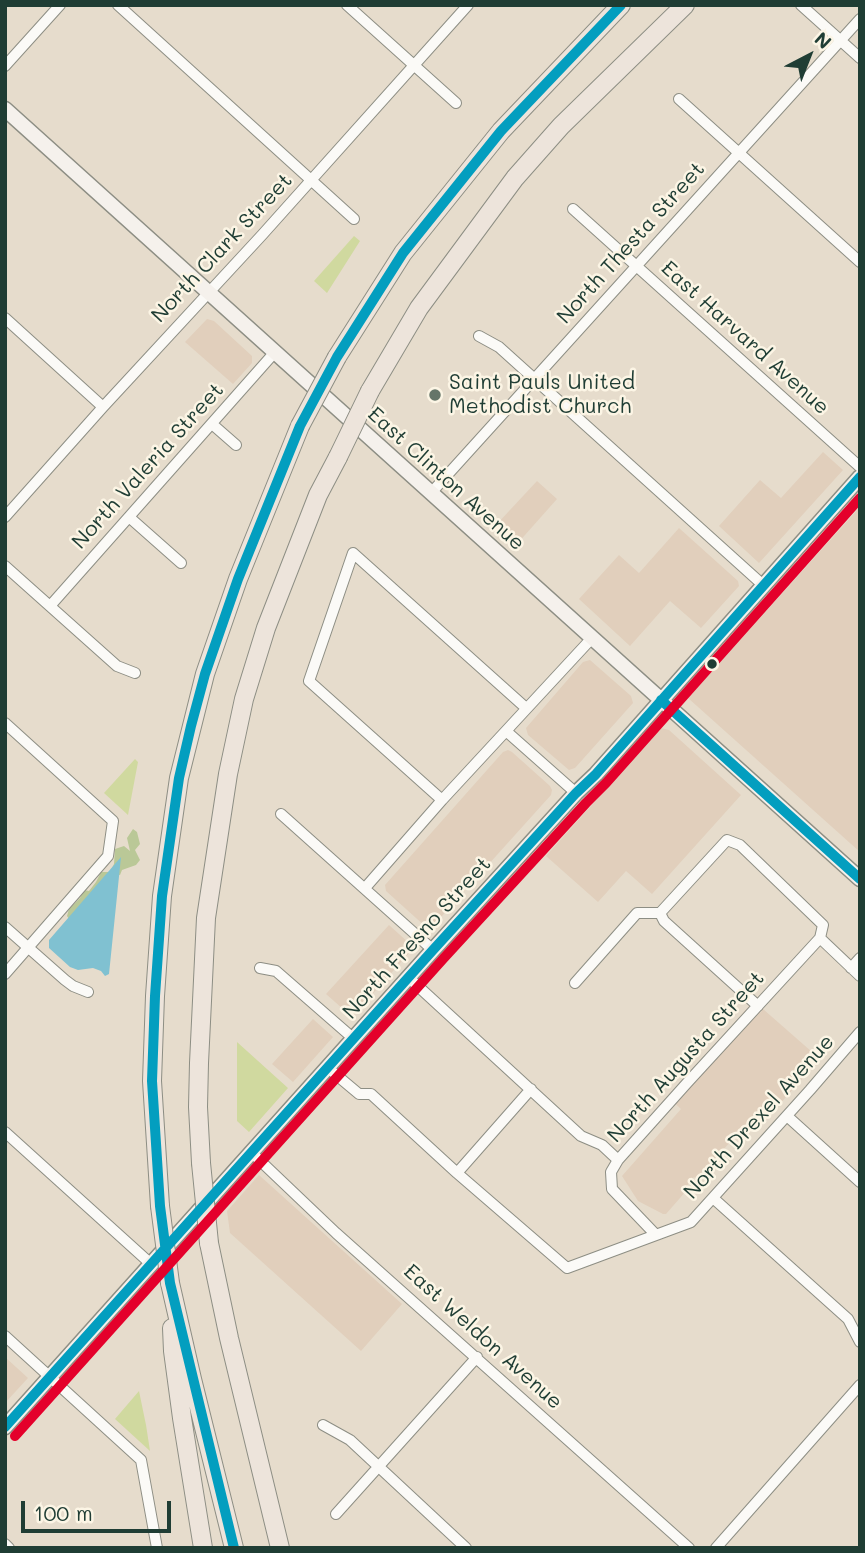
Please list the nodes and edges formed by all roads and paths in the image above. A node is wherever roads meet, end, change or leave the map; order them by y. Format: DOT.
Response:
graph roads {
  1 [pos="60,5"];
  2 [pos="118,5"];
  3 [pos="346,5"];
  4 [pos="468,5"];
  5 [pos="621,5"];
  6 [pos="687,5"];
  7 [pos="801,5"];
  8 [pos="860,19"];
  9 [pos="840,40"];
  10 [pos="860,58"];
  11 [pos="413,65"];
  12 [pos="5,66"];
  13 [pos="679,99"];
  14 [pos="456,103"];
  15 [pos="5,109"];
  16 [pos="738,153"];
  17 [pos="311,180"];
  18 [pos="573,209"];
  19 [pos="354,219"];
  20 [pos="860,262"];
  21 [pos="636,266"];
  22 [pos="208,292"];
  23 [pos="5,318"];
  24 [pos="479,336"];
  25 [pos="275,352"];
  26 [pos="534,379"];
  27 [pos="103,407"];
  28 [pos="212,424"];
  29 [pos="236,445"];
  30 [pos="860,467"];
  31 [pos="860,477"];
  32 [pos="431,493"];
  33 [pos="5,517"];
  34 [pos="129,517"];
  35 [pos="181,563"];
  36 [pos="5,566"];
  37 [pos="763,585"];
  38 [pos="50,606"];
  39 [pos="592,638"];
  40 [pos="135,673"];
  41 [pos="661,700"];
  42 [pos="526,708"];
  43 [pos="5,723"];
  44 [pos="506,731"];
  45 [pos="576,793"];
  46 [pos="442,800"];
  47 [pos="281,814"];
  48 [pos="860,878"];
  49 [pos="365,888"];
  50 [pos="660,912"];
  51 [pos="5,927"];
  52 [pos="820,938"];
  53 [pos="29,948"];
  54 [pos="433,950"];
  55 [pos="860,958"];
  56 [pos="260,968"];
  57 [pos="851,968"];
  58 [pos="5,974"];
  59 [pos="860,976"];
  60 [pos="409,978"];
  61 [pos="575,983"];
  62 [pos="88,992"];
  63 [pos="758,1006"];
  64 [pos="860,1032"];
  65 [pos="354,1039"];
  66 [pos="328,1068"];
  67 [pos="531,1089"];
  68 [pos="787,1116"];
  69 [pos="5,1132"];
  70 [pos="252,1153"];
  71 [pos="618,1160"];
  72 [pos="457,1172"];
  73 [pos="860,1182"];
  74 [pos="713,1198"];
  75 [pos="656,1235"];
  76 [pos="151,1264"];
  77 [pos="170,1283"];
  78 [pos="5,1336"];
  79 [pos="229,1338"];
  80 [pos="860,1342"];
  81 [pos="477,1357"];
  82 [pos="50,1377"];
  83 [pos="860,1385"];
  84 [pos="323,1425"];
  85 [pos="5,1427"];
  86 [pos="378,1467"];
  87 [pos="336,1514"];
  88 [pos="5,1544"];
  89 [pos="9,1548"];
  90 [pos="157,1548"];
  91 [pos="203,1548"];
  92 [pos="234,1548"];
  93 [pos="280,1548"];
  94 [pos="293,1548"];
  95 [pos="466,1548"];
  96 [pos="689,1548"];
  97 [pos="716,1548"];
  1 -- 12 [label="street"];
  2 -- 17 [label="street"];
  3 -- 11 [label="street"];
  4 -- 11 [label="street, North Clark Street"];
  5 -- 77 [label="highway, bridge"];
  6 -- 79 [label="highway, bridge"];
  7 -- 9 [label="street"];
  8 -- 9 [label="street, North Thesta Street"];
  9 -- 10 [label="street"];
  9 -- 16 [label="street, North Thesta Street"];
  11 -- 14 [label="street"];
  11 -- 17 [label="street, North Clark Street"];
  13 -- 16 [label="street"];
  15 -- 22 [label="main road, East Clinton Avenue"];
  16 -- 20 [label="street"];
  16 -- 21 [label="street, North Thesta Street"];
  17 -- 19 [label="street"];
  17 -- 22 [label="street, North Clark Street"];
  18 -- 21 [label="street, East Harvard Avenue"];
  21 -- 26 [label="street, North Thesta Street"];
  21 -- 30 [label="street, East Harvard Avenue"];
  22 -- 25 [label="main road, East Clinton Avenue"];
  22 -- 27 [label="street, North Clark Street"];
  23 -- 27 [label="street"];
  24 -- 26 [label="street"];
  25 -- 28 [label="street, North Valeria Street"];
  25 -- 32 [label="main road, East Clinton Avenue"];
  26 -- 32 [label="street, North Thesta Street"];
  26 -- 37 [label="street"];
  27 -- 33 [label="street, North Clark Street"];
  28 -- 29 [label="street"];
  28 -- 34 [label="street, North Valeria Street"];
  31 -- 37 [label="main road, North Fresno Street"];
  32 -- 39 [label="main road, East Clinton Avenue"];
  34 -- 35 [label="street"];
  34 -- 38 [label="street, North Valeria Street"];
  36 -- 38 [label="street"];
  37 -- 41 [label="main road, North Fresno Street"];
  38 -- 40 [label="street"];
  39 -- 41 [label="main road, East Clinton Avenue"];
  39 -- 42 [label="street"];
  41 -- 45 [label="main road, North Fresno Street"];
  41 -- 48 [label="main road, East Clinton Avenue"];
  42 -- 44 [label="street"];
  42 -- 46 [label="street"];
  43 -- 53 [label="street"];
  44 -- 45 [label="street"];
  44 -- 46 [label="street"];
  45 -- 54 [label="main road, North Fresno Street"];
  46 -- 49 [label="street"];
  47 -- 49 [label="street"];
  49 -- 54 [label="street"];
  50 -- 52 [label="street"];
  50 -- 61 [label="street"];
  50 -- 63 [label="street"];
  51 -- 53 [label="street"];
  52 -- 57 [label="street"];
  52 -- 63 [label="street, North Augusta Street"];
  53 -- 58 [label="street"];
  53 -- 62 [label="street"];
  54 -- 60 [label="main road, North Fresno Street"];
  55 -- 57 [label="street"];
  56 -- 65 [label="street"];
  57 -- 59 [label="street"];
  60 -- 65 [label="main road, North Fresno Street"];
  60 -- 67 [label="street, North Augusta Street"];
  63 -- 71 [label="street, North Augusta Street"];
  64 -- 68 [label="street, North Drexel Avenue"];
  65 -- 66 [label="main road, North Fresno Street"];
  66 -- 70 [label="main road, North Fresno Street"];
  66 -- 72 [label="street"];
  67 -- 71 [label="street, North Augusta Street"];
  67 -- 72 [label="street"];
  68 -- 73 [label="street"];
  68 -- 74 [label="street, North Drexel Avenue"];
  69 -- 76 [label="street"];
  70 -- 76 [label="main road, North Fresno Street"];
  70 -- 81 [label="street, East Weldon Avenue"];
  71 -- 75 [label="street"];
  72 -- 75 [label="street, North Drexel Avenue"];
  74 -- 75 [label="street, North Drexel Avenue"];
  74 -- 80 [label="street"];
  76 -- 82 [label="main road, North Fresno Street"];
  77 -- 91 [label="highway"];
  77 -- 92 [label="highway"];
  78 -- 82 [label="street"];
  79 -- 93 [label="highway"];
  79 -- 94 [label="highway"];
  81 -- 86 [label="street"];
  81 -- 96 [label="street, East Weldon Avenue"];
  82 -- 85 [label="main road, North Fresno Street"];
  82 -- 90 [label="street"];
  83 -- 97 [label="street"];
  84 -- 86 [label="street"];
  86 -- 87 [label="street"];
  86 -- 95 [label="street"];
  88 -- 89 [label="street"];
}
